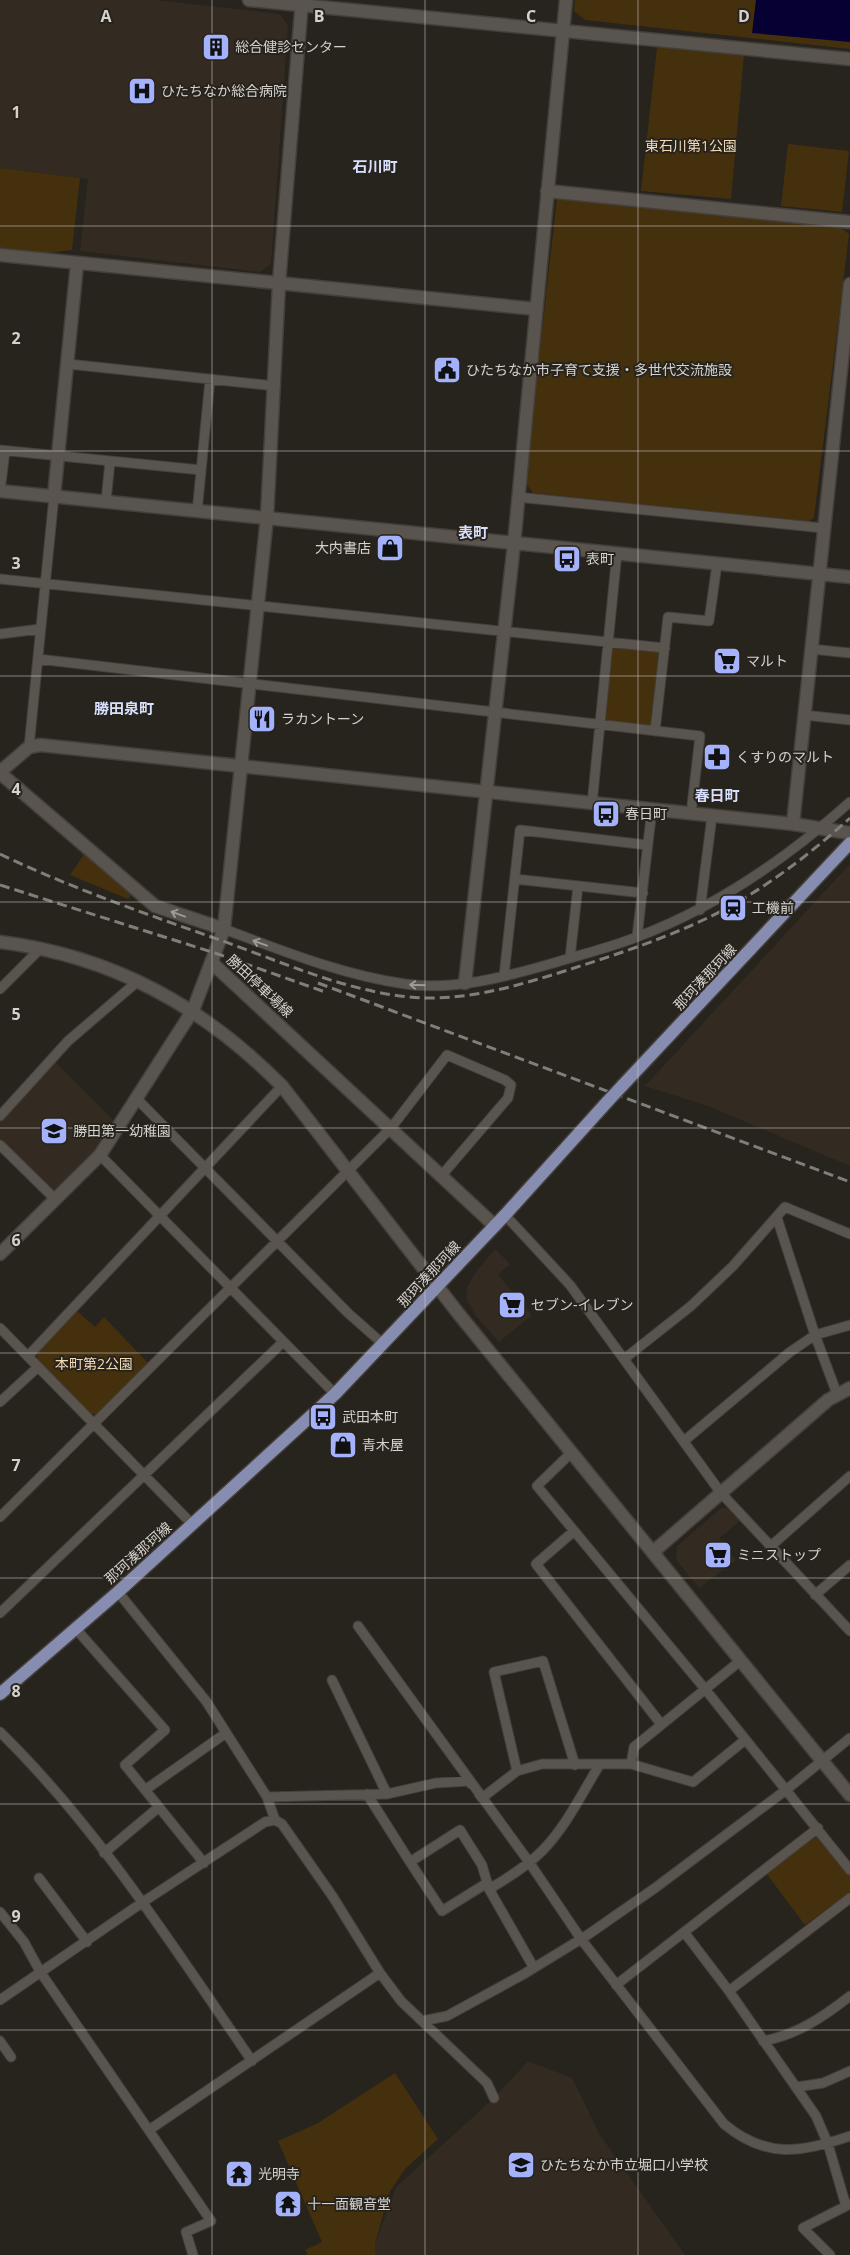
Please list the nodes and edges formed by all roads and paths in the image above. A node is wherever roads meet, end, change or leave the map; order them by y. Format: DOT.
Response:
graph roads {
  1 [pos="249,0"];
  2 [pos="566,0"];
  3 [pos="302,3"];
  4 [pos="563,31"];
  5 [pos="850,58"];
  6 [pos="547,191"];
  7 [pos="850,222"];
  8 [pos="0,255"];
  9 [pos="77,264"];
  10 [pos="279,283"];
  11 [pos="850,284"];
  12 [pos="536,309"];
  13 [pos="68,364"];
  14 [pos="210,380"];
  15 [pos="275,386"];
  16 [pos="3,450"];
  17 [pos="58,455"];
  18 [pos="110,461"];
  19 [pos="201,470"];
  20 [pos="0,491"];
  21 [pos="54,496"];
  22 [pos="517,497"];
  23 [pos="106,501"];
  24 [pos="197,512"];
  25 [pos="267,517"];
  26 [pos="823,528"];
  27 [pos="514,544"];
  28 [pos="617,553"];
  29 [pos="717,564"];
  30 [pos="818,574"];
  31 [pos="850,577"];
  32 [pos="0,579"];
  33 [pos="44,584"];
  34 [pos="258,605"];
  35 [pos="40,629"];
  36 [pos="504,632"];
  37 [pos="0,634"];
  38 [pos="607,642"];
  39 [pos="665,648"];
  40 [pos="811,649"];
  41 [pos="850,653"];
  42 [pos="38,659"];
  43 [pos="250,683"];
  44 [pos="496,712"];
  45 [pos="804,715"];
  46 [pos="850,720"];
  47 [pos="598,725"];
  48 [pos="655,731"];
  49 [pos="29,747"];
  50 [pos="241,765"];
  51 [pos="0,772"];
  52 [pos="487,792"];
  53 [pos="850,802"];
  54 [pos="592,804"];
  55 [pos="652,810"];
  56 [pos="691,814"];
  57 [pos="712,816"];
  58 [pos="793,824"];
  59 [pos="821,828"];
  60 [pos="850,833"];
  61 [pos="850,843"];
  62 [pos="647,845"];
  63 [pos="515,879"];
  64 [pos="578,886"];
  65 [pos="643,893"];
  66 [pos="700,910"];
  67 [pos="224,929"];
  68 [pos="637,937"];
  69 [pos="0,942"];
  70 [pos="41,948"];
  71 [pos="570,958"];
  72 [pos="211,962"];
  73 [pos="504,976"];
  74 [pos="138,981"];
  75 [pos="465,983"];
  76 [pos="0,989"];
  77 [pos="193,1010"];
  78 [pos="282,1086"];
  79 [pos="137,1099"];
  80 [pos="0,1116"];
  81 [pos="390,1128"];
  82 [pos="0,1145"];
  83 [pos="100,1155"];
  84 [pos="205,1168"];
  85 [pos="348,1168"];
  86 [pos="442,1175"];
  87 [pos="55,1199"];
  88 [pos="504,1215"];
  89 [pos="159,1216"];
  90 [pos="777,1218"];
  91 [pos="495,1226"];
  92 [pos="850,1234"];
  93 [pos="277,1241"];
  94 [pos="0,1254"];
  95 [pos="437,1287"];
  96 [pos="231,1289"];
  97 [pos="850,1325"];
  98 [pos="0,1328"];
  99 [pos="815,1335"];
  100 [pos="283,1342"];
  101 [pos="383,1344"];
  102 [pos="28,1356"];
  103 [pos="624,1359"];
  104 [pos="38,1367"];
  105 [pos="850,1388"];
  106 [pos="335,1394"];
  107 [pos="837,1394"];
  108 [pos="0,1402"];
  109 [pos="95,1423"];
  110 [pos="684,1442"];
  111 [pos="571,1452"];
  112 [pos="146,1475"];
  113 [pos="850,1476"];
  114 [pos="721,1493"];
  115 [pos="0,1517"];
  116 [pos="192,1524"];
  117 [pos="574,1531"];
  118 [pos="771,1546"];
  119 [pos="652,1552"];
  120 [pos="850,1565"];
  121 [pos="118,1592"];
  122 [pos="816,1594"];
  123 [pos="0,1613"];
  124 [pos="358,1626"];
  125 [pos="76,1629"];
  126 [pos="850,1631"];
  127 [pos="740,1661"];
  128 [pos="332,1680"];
  129 [pos="705,1689"];
  130 [pos="0,1694"];
  131 [pos="661,1724"];
  132 [pos="0,1732"];
  133 [pos="226,1733"];
  134 [pos="850,1738"];
  135 [pos="746,1740"];
  136 [pos="822,1760"];
  137 [pos="600,1764"];
  138 [pos="631,1764"];
  139 [pos="575,1765"];
  140 [pos="517,1771"];
  141 [pos="469,1781"];
  142 [pos="145,1790"];
  143 [pos="786,1790"];
  144 [pos="367,1794"];
  145 [pos="387,1794"];
  146 [pos="850,1795"];
  147 [pos="266,1797"];
  148 [pos="482,1798"];
  149 [pos="159,1807"];
  150 [pos="276,1820"];
  151 [pos="818,1828"];
  152 [pos="104,1853"];
  153 [pos="410,1862"];
  154 [pos="529,1862"];
  155 [pos="204,1863"];
  156 [pos="850,1870"];
  157 [pos="39,1878"];
  158 [pos="488,1886"];
  159 [pos="850,1898"];
  160 [pos="143,1902"];
  161 [pos="0,1912"];
  162 [pos="684,1932"];
  163 [pos="581,1939"];
  164 [pos="87,1942"];
  165 [pos="534,1968"];
  166 [pos="41,1973"];
  167 [pos="380,1973"];
  168 [pos="616,1985"];
  169 [pos="729,1990"];
  170 [pos="850,1996"];
  171 [pos="0,2000"];
  172 [pos="422,2021"];
  173 [pos="0,2041"];
  174 [pos="763,2041"];
  175 [pos="11,2057"];
  176 [pos="252,2061"];
  177 [pos="850,2071"];
  178 [pos="796,2087"];
  179 [pos="494,2098"];
  180 [pos="149,2130"];
  181 [pos="850,2136"];
  182 [pos="828,2144"];
  183 [pos="848,2205"];
  184 [pos="193,2255"];
  185 [pos="830,2255"];
  1 -- 3 [label="street"];
  2 -- 4 [label="street"];
  3 -- 4 [label="street"];
  3 -- 10 [label="street, 勝田停車場線"];
  4 -- 5 [label="street"];
  4 -- 6 [label="street"];
  6 -- 7 [label="street"];
  6 -- 12 [label="street"];
  8 -- 9 [label="street"];
  9 -- 10 [label="street"];
  9 -- 13 [label="street"];
  10 -- 12 [label="street"];
  10 -- 15 [label="street, 勝田停車場線"];
  11 -- 26 [label="street"];
  12 -- 22 [label="street"];
  13 -- 14 [label="street"];
  13 -- 17 [label="street"];
  14 -- 15 [label="street"];
  14 -- 19 [label="street"];
  15 -- 25 [label="street, 勝田停車場線"];
  16 -- 17 [label="street"];
  16 -- 20 [label="street"];
  17 -- 18 [label="street"];
  17 -- 21 [label="street"];
  18 -- 19 [label="street"];
  18 -- 23 [label="street"];
  19 -- 24 [label="street"];
  20 -- 21 [label="street"];
  21 -- 23 [label="street"];
  21 -- 33 [label="street"];
  22 -- 26 [label="street"];
  22 -- 27 [label="street"];
  23 -- 24 [label="street"];
  24 -- 25 [label="street"];
  25 -- 27 [label="street"];
  25 -- 34 [label="street, 勝田停車場線"];
  26 -- 30 [label="street"];
  27 -- 28 [label="street"];
  27 -- 36 [label="street"];
  28 -- 29 [label="street"];
  28 -- 38 [label="street"];
  29 -- 30 [label="street"];
  29 -- 39 [label="street"];
  30 -- 31 [label="street"];
  30 -- 40 [label="street"];
  32 -- 33 [label="street"];
  33 -- 34 [label="street"];
  33 -- 35 [label="street"];
  34 -- 36 [label="street"];
  34 -- 43 [label="street, 勝田停車場線"];
  35 -- 37 [label="street"];
  35 -- 42 [label="street"];
  36 -- 38 [label="street"];
  36 -- 44 [label="street"];
  38 -- 39 [label="street"];
  38 -- 47 [label="street"];
  39 -- 48 [label="street"];
  40 -- 41 [label="street"];
  40 -- 45 [label="street"];
  42 -- 43 [label="street"];
  42 -- 49 [label="street"];
  43 -- 44 [label="street"];
  43 -- 50 [label="street, 勝田停車場線"];
  44 -- 47 [label="street"];
  44 -- 52 [label="street"];
  45 -- 46 [label="street"];
  45 -- 58 [label="street"];
  47 -- 48 [label="street"];
  47 -- 54 [label="street"];
  48 -- 56 [label="street"];
  49 -- 50 [label="street"];
  49 -- 51 [label="street"];
  50 -- 52 [label="street"];
  50 -- 67 [label="street, 勝田停車場線"];
  67 -- 51 [label="street, one-way"];
  52 -- 54 [label="street"];
  52 -- 75 [label="street"];
  53 -- 59 [label="street"];
  54 -- 55 [label="street"];
  55 -- 56 [label="street"];
  55 -- 62 [label="street"];
  56 -- 57 [label="street"];
  57 -- 58 [label="street"];
  57 -- 66 [label="street"];
  58 -- 59 [label="street"];
  59 -- 60 [label="street"];
  59 -- 66 [label="street"];
  61 -- 88 [label="main road, 那珂湊那珂線, bridge"];
  62 -- 63 [label="street"];
  62 -- 65 [label="street"];
  63 -- 64 [label="street"];
  63 -- 73 [label="street"];
  64 -- 65 [label="street"];
  64 -- 71 [label="street"];
  65 -- 68 [label="street"];
  66 -- 68 [label="street"];
  67 -- 72 [label="street, 勝田停車場線"];
  75 -- 67 [label="street, one-way"];
  68 -- 71 [label="street"];
  69 -- 70 [label="street"];
  70 -- 74 [label="street"];
  70 -- 76 [label="street"];
  71 -- 73 [label="street"];
  72 -- 77 [label="street"];
  72 -- 81 [label="street, 勝田停車場線"];
  73 -- 75 [label="street"];
  74 -- 77 [label="street"];
  74 -- 80 [label="street"];
  77 -- 78 [label="street"];
  77 -- 79 [label="street"];
  78 -- 84 [label="street"];
  78 -- 85 [label="street"];
  79 -- 83 [label="street"];
  79 -- 84 [label="street"];
  81 -- 85 [label="street"];
  81 -- 86 [label="street, 勝田停車場線"];
  81 -- 86 [label="street"];
  82 -- 87 [label="street"];
  83 -- 87 [label="street"];
  83 -- 89 [label="street"];
  84 -- 89 [label="street"];
  84 -- 93 [label="street"];
  85 -- 93 [label="street"];
  85 -- 95 [label="street"];
  86 -- 91 [label="street, 勝田停車場線"];
  87 -- 94 [label="street"];
  88 -- 91 [label="main road, 那珂湊那珂線"];
  88 -- 103 [label="street"];
  89 -- 96 [label="street"];
  89 -- 102 [label="street"];
  90 -- 92 [label="street"];
  90 -- 99 [label="street"];
  90 -- 103 [label="street"];
  91 -- 95 [label="main road, 那珂湊那珂線"];
  93 -- 96 [label="street"];
  93 -- 101 [label="street"];
  95 -- 101 [label="main road, 那珂湊那珂線"];
  95 -- 111 [label="street"];
  96 -- 100 [label="street"];
  96 -- 109 [label="street"];
  97 -- 99 [label="street"];
  98 -- 102 [label="street"];
  99 -- 107 [label="street"];
  99 -- 110 [label="street"];
  100 -- 106 [label="street"];
  100 -- 112 [label="street"];
  101 -- 106 [label="main road, 那珂湊那珂線"];
  102 -- 104 [label="street"];
  103 -- 110 [label="street"];
  104 -- 108 [label="street"];
  104 -- 109 [label="street"];
  105 -- 107 [label="street"];
  106 -- 116 [label="main road, 那珂湊那珂線"];
  107 -- 114 [label="street"];
  109 -- 112 [label="street"];
  109 -- 115 [label="street"];
  110 -- 114 [label="street"];
  111 -- 117 [label="street"];
  111 -- 119 [label="street"];
  112 -- 116 [label="street"];
  112 -- 123 [label="street"];
  113 -- 118 [label="street"];
  114 -- 118 [label="street"];
  114 -- 119 [label="street"];
  116 -- 121 [label="main road, 那珂湊那珂線"];
  117 -- 129 [label="street"];
  117 -- 131 [label="street"];
  118 -- 122 [label="street"];
  119 -- 127 [label="street"];
  120 -- 122 [label="street"];
  121 -- 125 [label="main road, 那珂湊那珂線"];
  121 -- 133 [label="street"];
  122 -- 126 [label="street"];
  124 -- 141 [label="street"];
  125 -- 130 [label="main road, 那珂湊那珂線"];
  125 -- 142 [label="street"];
  127 -- 129 [label="street"];
  127 -- 136 [label="street"];
  128 -- 145 [label="street"];
  129 -- 131 [label="street"];
  129 -- 135 [label="street"];
  131 -- 138 [label="street"];
  132 -- 152 [label="street"];
  133 -- 142 [label="street"];
  133 -- 147 [label="street"];
  134 -- 136 [label="street"];
  135 -- 138 [label="street"];
  135 -- 143 [label="street"];
  136 -- 143 [label="street"];
  136 -- 146 [label="street"];
  137 -- 138 [label="street"];
  137 -- 139 [label="street"];
  137 -- 154 [label="street"];
  139 -- 140 [label="street"];
  139 -- 140 [label="street"];
  140 -- 148 [label="street"];
  141 -- 145 [label="street"];
  141 -- 148 [label="street"];
  142 -- 149 [label="street"];
  143 -- 151 [label="street"];
  143 -- 163 [label="street"];
  144 -- 145 [label="street"];
  144 -- 147 [label="street"];
  144 -- 153 [label="street"];
  147 -- 150 [label="street"];
  148 -- 154 [label="street"];
  149 -- 152 [label="street"];
  149 -- 155 [label="street"];
  150 -- 155 [label="street"];
  150 -- 167 [label="street"];
  151 -- 156 [label="street"];
  151 -- 162 [label="street"];
  152 -- 160 [label="street"];
  153 -- 158 [label="street"];
  153 -- 158 [label="street"];
  154 -- 158 [label="street"];
  154 -- 163 [label="street"];
  155 -- 160 [label="street"];
  157 -- 164 [label="street"];
  158 -- 165 [label="street"];
  159 -- 169 [label="street"];
  160 -- 164 [label="street"];
  160 -- 176 [label="street"];
  161 -- 166 [label="street"];
  162 -- 168 [label="street"];
  162 -- 169 [label="street"];
  163 -- 165 [label="street"];
  163 -- 168 [label="street"];
  164 -- 166 [label="street"];
  165 -- 172 [label="street"];
  166 -- 171 [label="street"];
  166 -- 180 [label="street"];
  167 -- 172 [label="street"];
  167 -- 176 [label="street"];
  168 -- 182 [label="street"];
  169 -- 174 [label="street"];
  170 -- 174 [label="street"];
  172 -- 179 [label="street"];
  173 -- 175 [label="street"];
  174 -- 178 [label="street"];
  176 -- 180 [label="street"];
  177 -- 178 [label="street"];
  178 -- 182 [label="street"];
  180 -- 184 [label="street"];
  181 -- 182 [label="street"];
  182 -- 183 [label="street"];
  183 -- 185 [label="street"];
}
